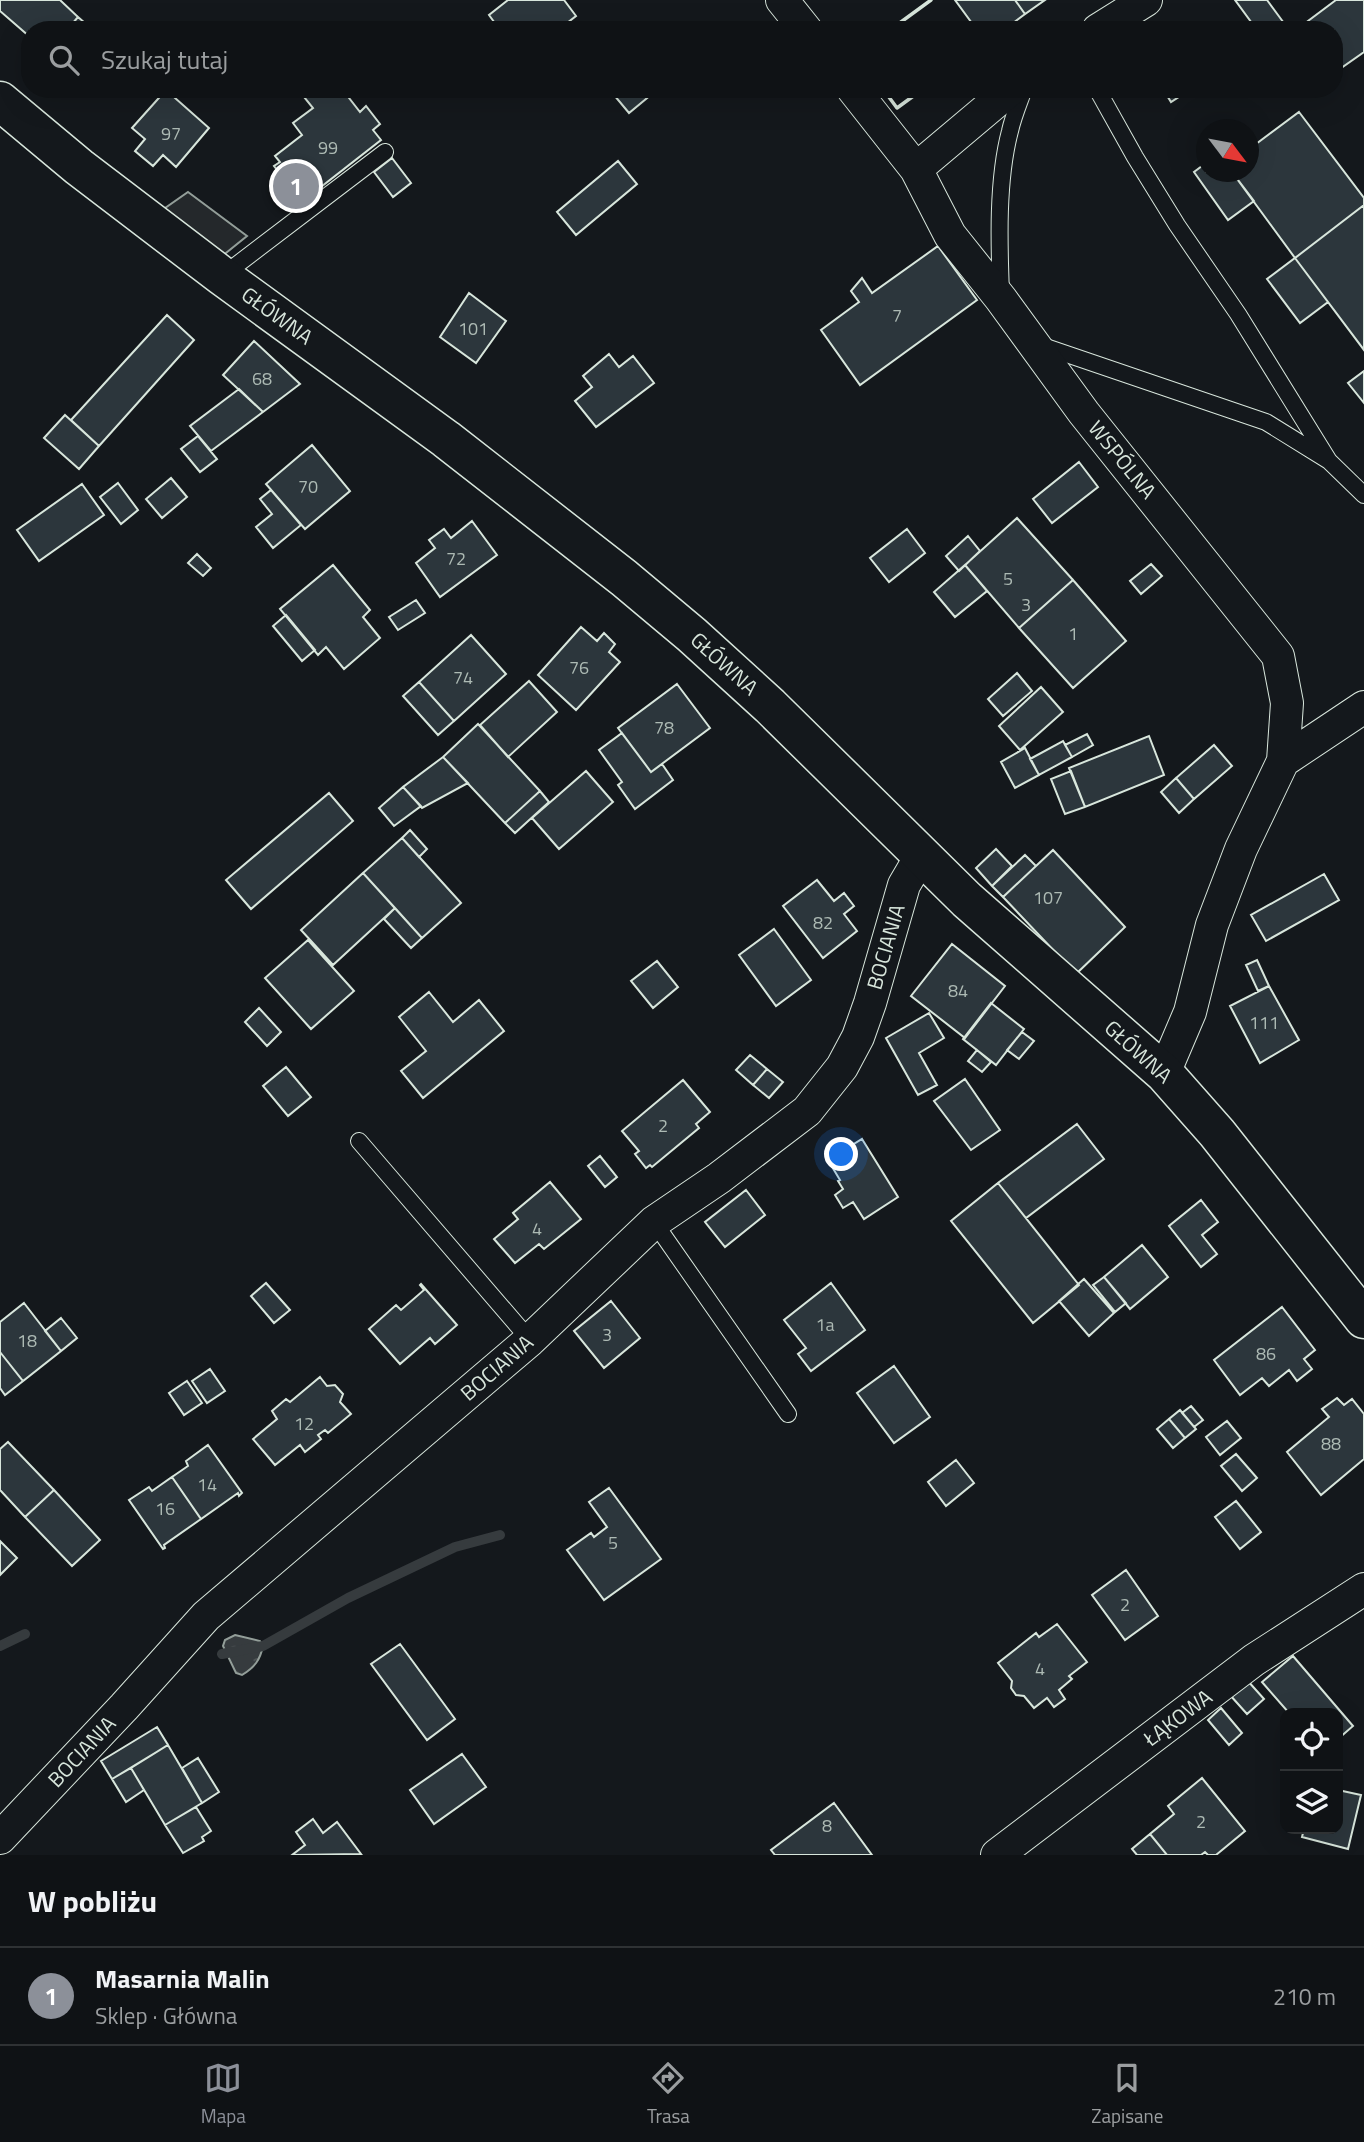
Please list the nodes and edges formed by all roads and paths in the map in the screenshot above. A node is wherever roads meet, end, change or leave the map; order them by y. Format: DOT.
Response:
graph roads {
  1 [pos="782,0"];
  2 [pos="1146,0"];
  3 [pos="799,21"];
  4 [pos="1112,21"];
  5 [pos="860,98"];
  6 [pos="1000,98"];
  7 [pos="1021,98"];
  8 [pos="1102,98"];
  9 [pos="0,101"];
  10 [pos="385,152"];
  11 [pos="916,169"];
  12 [pos="222,276"];
  13 [pos="1001,299"];
  14 [pos="1034,344"];
  15 [pos="1329,461"];
  16 [pos="1364,495"];
  17 [pos="1364,707"];
  18 [pos="1283,761"];
  19 [pos="921,856"];
  20 [pos="1164,1073"];
  21 [pos="359,1141"];
  22 [pos="654,1222"];
  23 [pos="1364,1319"];
  24 [pos="530,1340"];
  25 [pos="788,1414"];
  26 [pos="1364,1589"];
  27 [pos="0,1838"];
  28 [pos="998,1855"];
  1 -- 3 [label="street"];
  2 -- 4 [label="street"];
  5 -- 11 [label="street, WSPÓLNA"];
  6 -- 11 [label="street"];
  7 -- 13 [label="lane"];
  8 -- 15 [label="lane"];
  9 -- 12 [label="street, GŁÓWNA"];
  10 -- 12 [label="lane"];
  11 -- 13 [label="street, WSPÓLNA"];
  12 -- 19 [label="street, GŁÓWNA"];
  13 -- 14 [label="street, WSPÓLNA"];
  14 -- 15 [label="lane"];
  14 -- 18 [label="street, WSPÓLNA"];
  15 -- 16 [label="lane"];
  17 -- 18 [label="street"];
  18 -- 20 [label="street, WSPÓLNA"];
  19 -- 20 [label="street, GŁÓWNA"];
  19 -- 22 [label="street, BOCIANIA"];
  20 -- 23 [label="street, GŁÓWNA"];
  21 -- 24 [label="lane"];
  22 -- 24 [label="street, BOCIANIA"];
  22 -- 25 [label="lane"];
  24 -- 27 [label="street, BOCIANIA"];
  26 -- 28 [label="street, ŁĄKOWA"];
}
